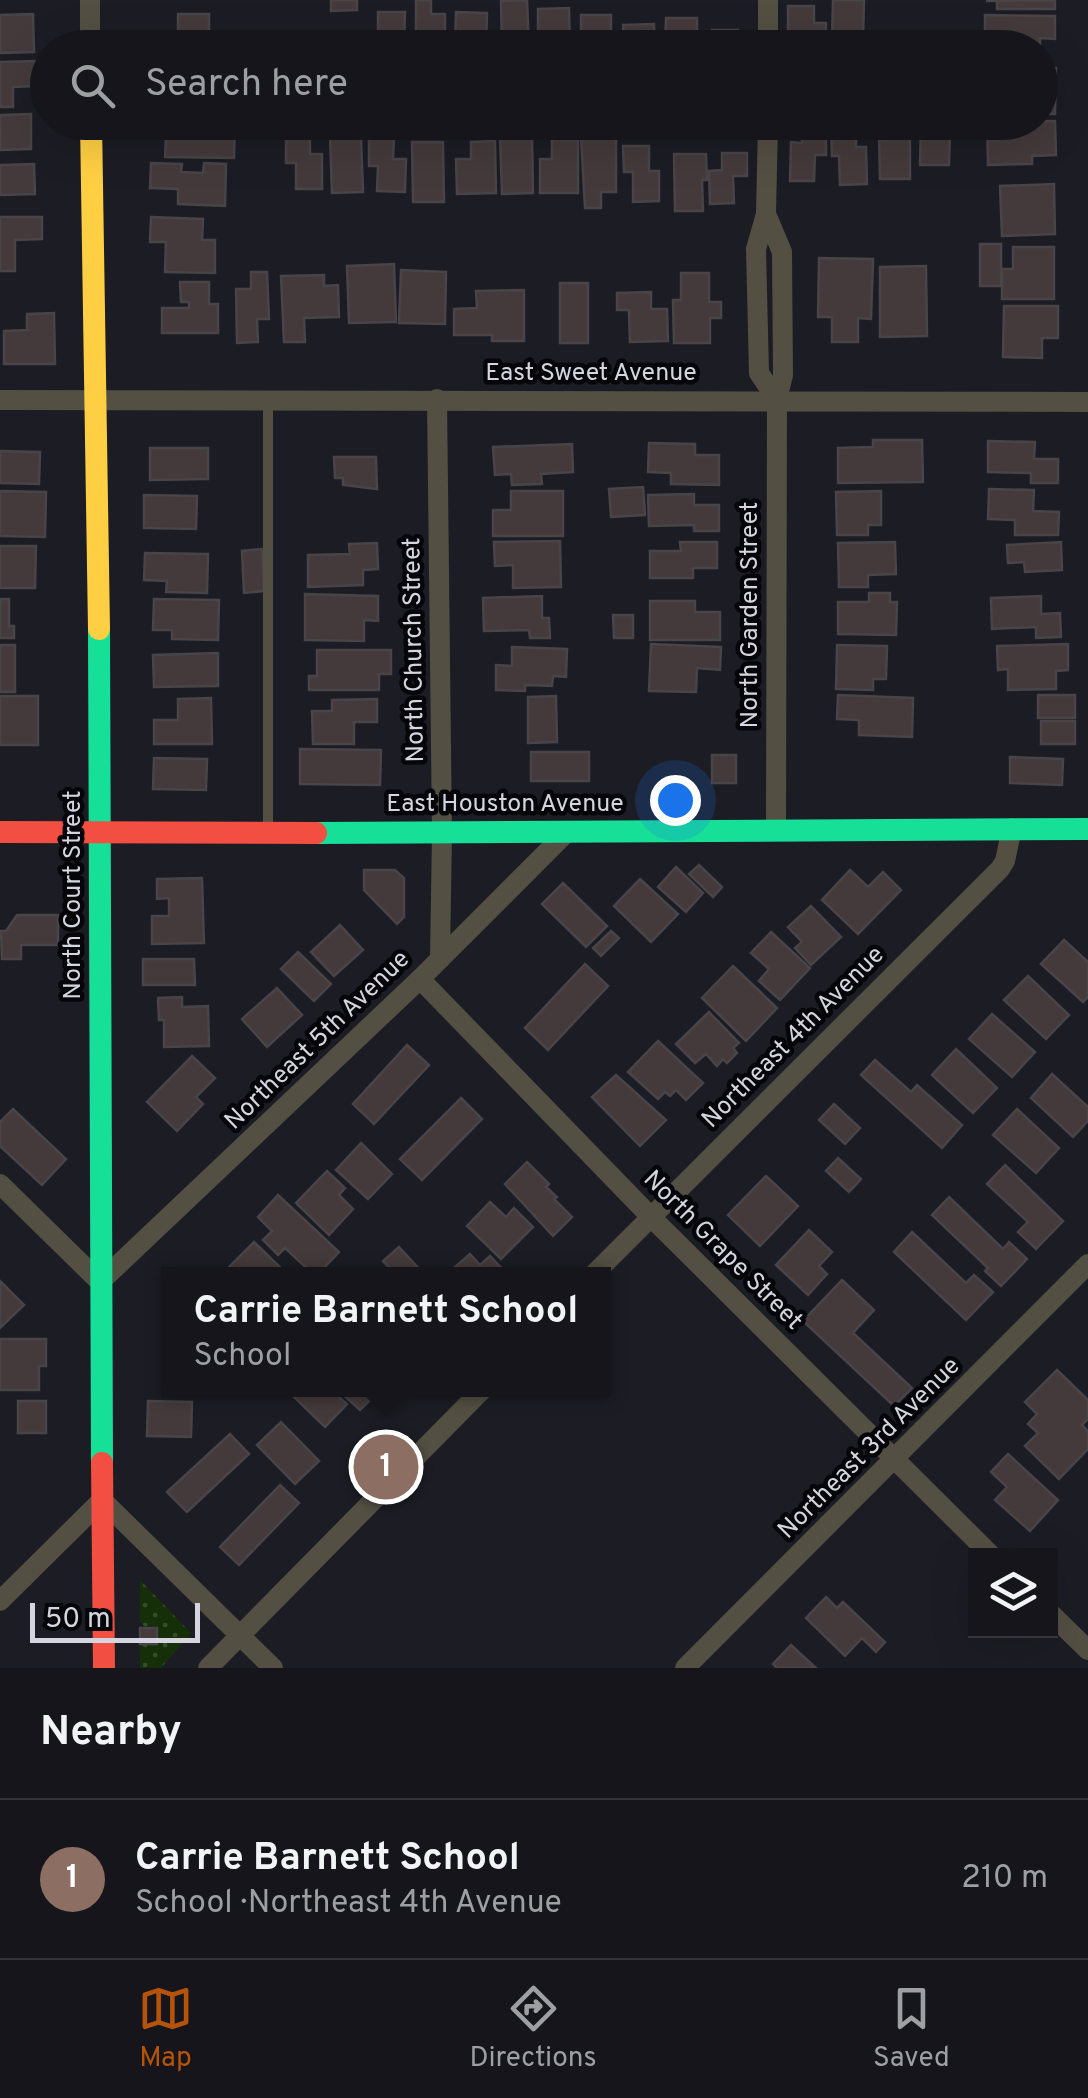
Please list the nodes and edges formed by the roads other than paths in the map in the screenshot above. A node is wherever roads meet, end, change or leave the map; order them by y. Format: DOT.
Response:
graph roads {
  1 [pos="90,0"];
  2 [pos="768,0"];
  3 [pos="90,30"];
  4 [pos="768,30"];
  5 [pos="91,140"];
  6 [pos="768,140"];
  7 [pos="268,399"];
  8 [pos="437,399"];
  9 [pos="0,400"];
  10 [pos="95,400"];
  11 [pos="776,400"];
  12 [pos="1088,402"];
  13 [pos="1012,828"];
  14 [pos="1088,829"];
  15 [pos="776,830"];
  16 [pos="0,832"];
  17 [pos="102,832"];
  18 [pos="268,832"];
  19 [pos="442,832"];
  20 [pos="566,833"];
  21 [pos="440,960"];
  22 [pos="420,979"];
  23 [pos="0,1184"];
  24 [pos="651,1216"];
  25 [pos="1088,1264"];
  26 [pos="601,1267"];
  27 [pos="100,1282"];
  28 [pos="475,1397"];
  29 [pos="895,1459"];
  30 [pos="102,1500"];
  31 [pos="984,1548"];
  32 [pos="0,1601"];
  33 [pos="1058,1621"];
  34 [pos="240,1638"];
  35 [pos="1088,1650"];
  36 [pos="104,1668"];
  37 [pos="208,1668"];
  38 [pos="273,1668"];
  39 [pos="685,1668"];
  1 -- 3 [label="street"];
  2 -- 4 [label="street"];
  5 -- 10 [label="street, North Court Street"];
  6 -- 11 [label="street, North Garden Street"];
  7 -- 8 [label="street, East Sweet Avenue"];
  7 -- 10 [label="street, East Sweet Avenue"];
  7 -- 18 [label="lane"];
  8 -- 11 [label="street, East Sweet Avenue"];
  8 -- 19 [label="street, North Church Street"];
  9 -- 10 [label="street, East Sweet Avenue"];
  10 -- 17 [label="street, North Court Street"];
  11 -- 12 [label="street, East Sweet Avenue"];
  11 -- 15 [label="street, North Garden Street"];
  13 -- 14 [label="street, East Houston Avenue"];
  13 -- 15 [label="street, East Houston Avenue"];
  13 -- 24 [label="street, Northeast 4th Avenue"];
  15 -- 20 [label="street, East Houston Avenue"];
  16 -- 17 [label="street, East Houston Avenue"];
  17 -- 18 [label="street, East Houston Avenue"];
  17 -- 27 [label="street, North Court Street"];
  18 -- 19 [label="street, East Houston Avenue"];
  19 -- 20 [label="street, East Houston Avenue"];
  19 -- 21 [label="street, North Church Street"];
  20 -- 21 [label="street, Northeast 5th Avenue"];
  21 -- 22 [label="street, Northeast 5th Avenue"];
  22 -- 24 [label="street, North Grape Street"];
  22 -- 27 [label="street, Northeast 5th Avenue"];
  23 -- 27 [label="street"];
  24 -- 26 [label="street, Northeast 4th Avenue"];
  24 -- 29 [label="street, North Grape Street"];
  25 -- 29 [label="street, Northeast 3rd Avenue"];
  27 -- 30 [label="street, North Court Street"];
  28 -- 34 [label="street"];
  29 -- 31 [label="street, North Grape Street"];
  29 -- 39 [label="street, Northeast 3rd Avenue"];
  30 -- 32 [label="street"];
  30 -- 34 [label="street"];
  30 -- 36 [label="street, North Court Street"];
  33 -- 35 [label="street"];
  34 -- 37 [label="street"];
  34 -- 38 [label="street"];
}
